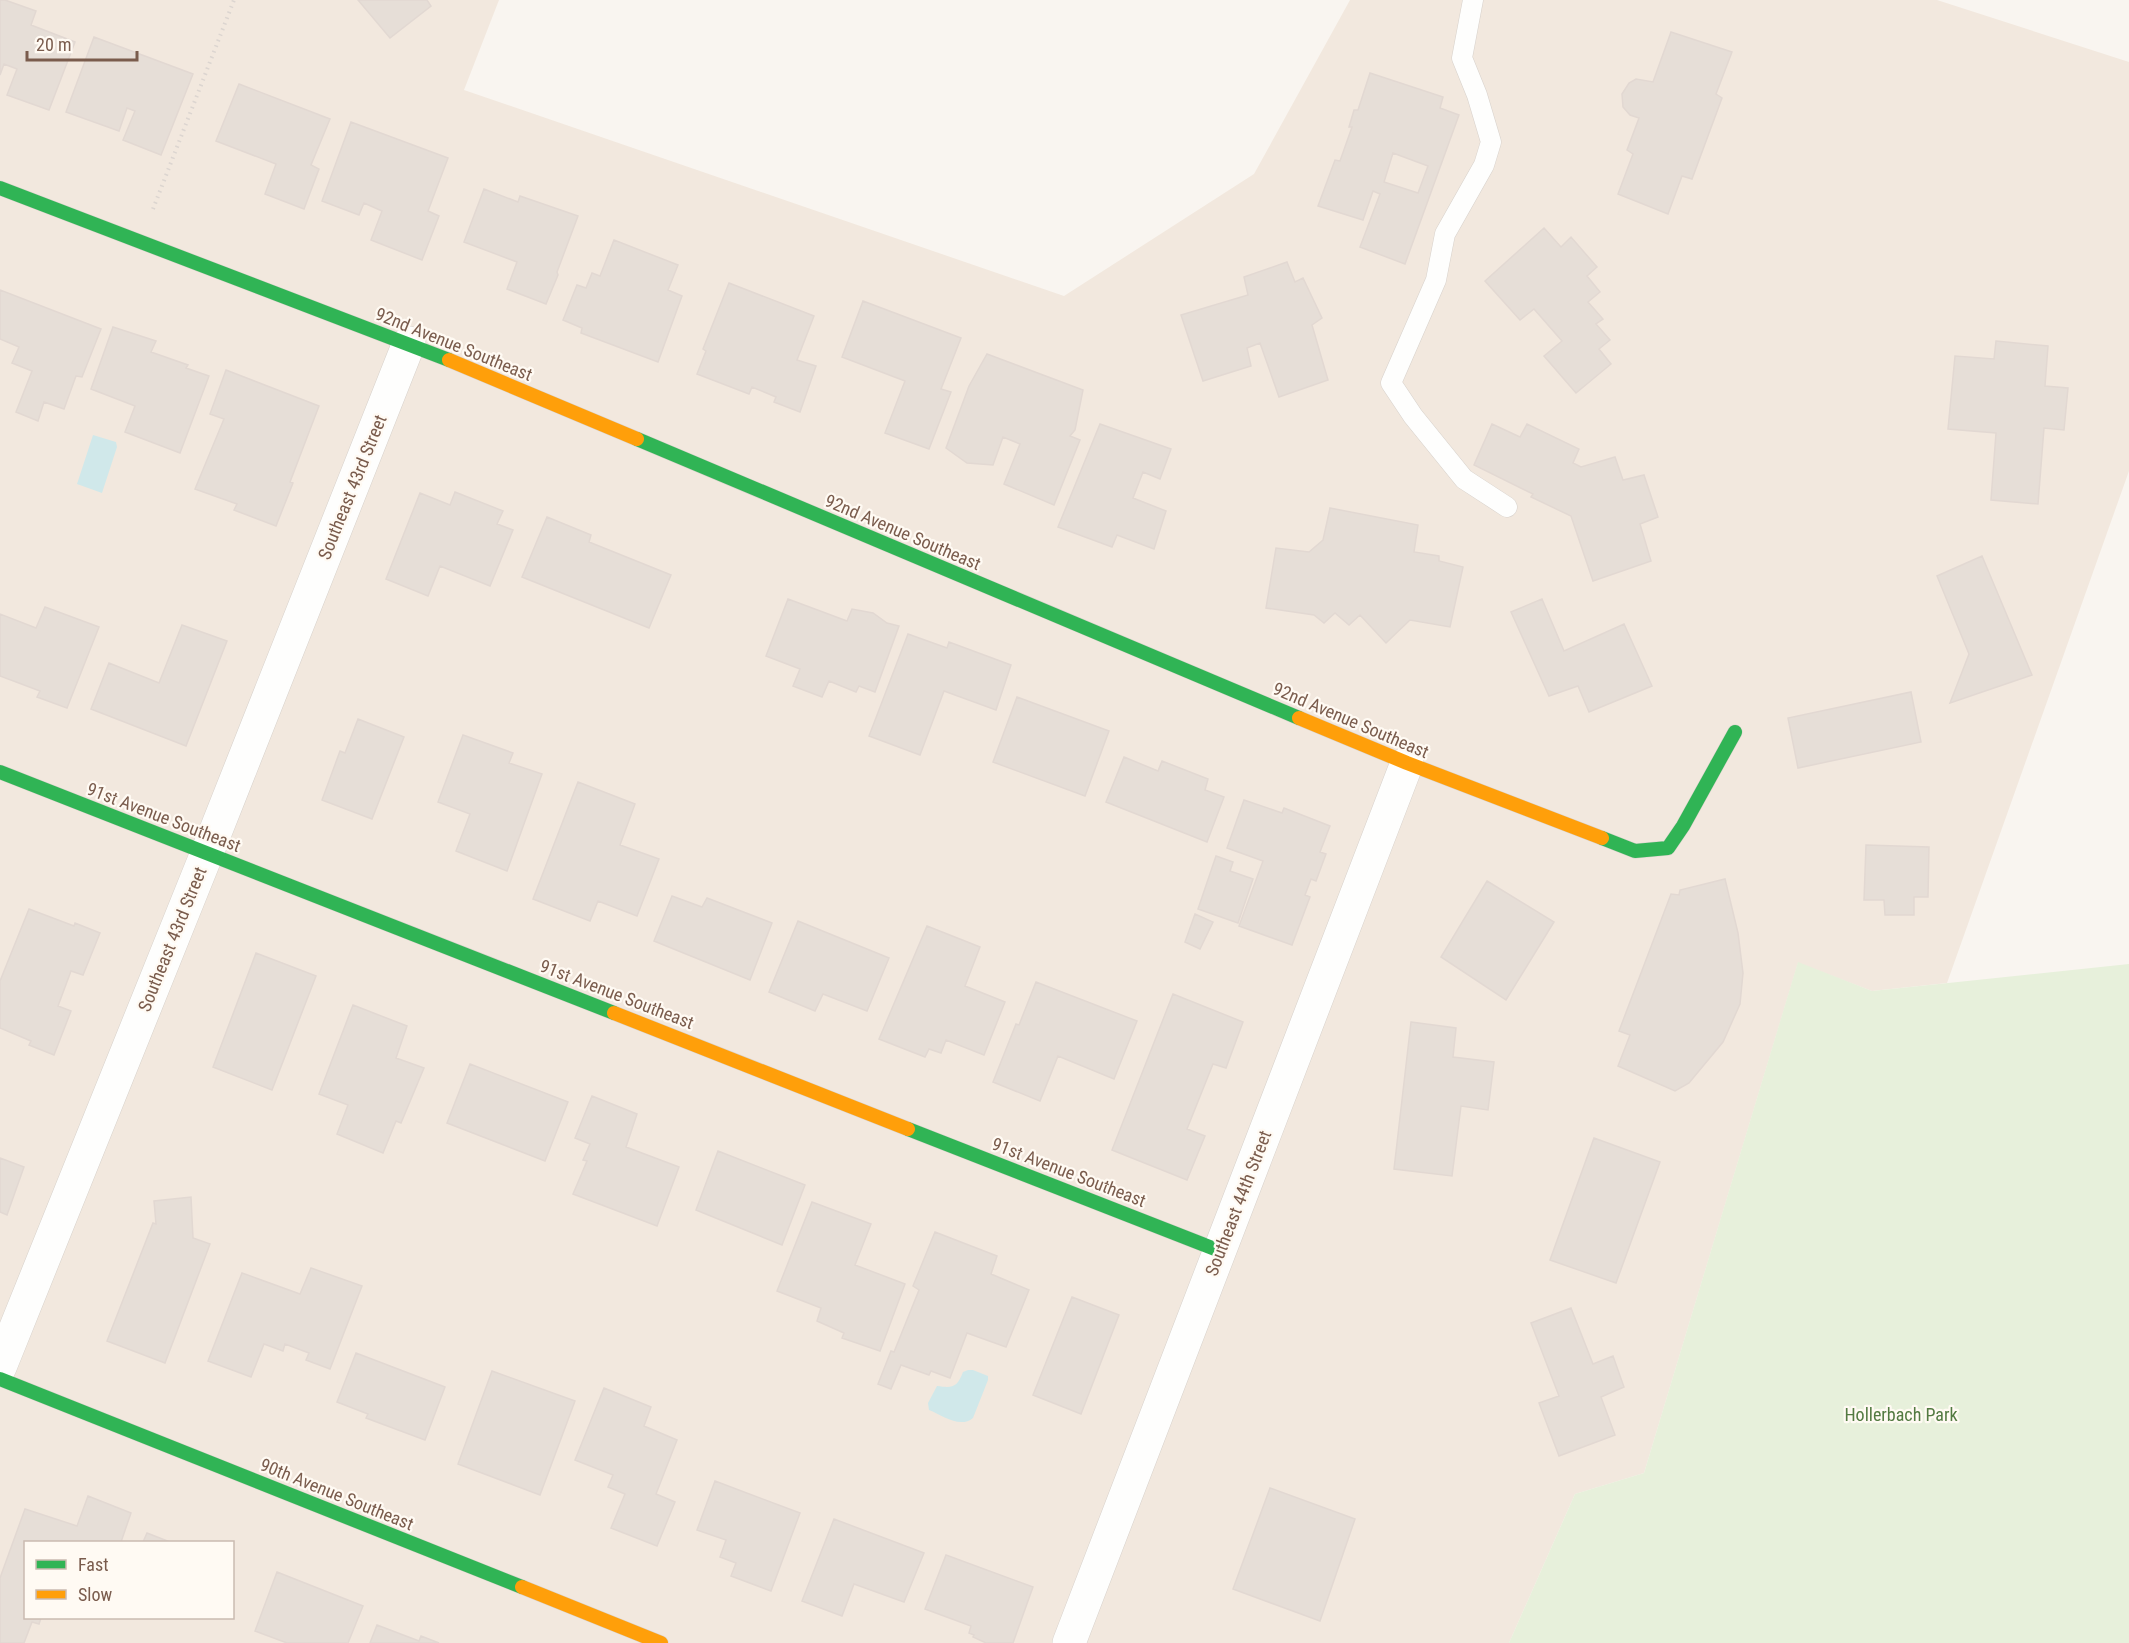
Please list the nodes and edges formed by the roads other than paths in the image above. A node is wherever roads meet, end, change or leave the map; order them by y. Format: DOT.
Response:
graph roads {
  1 [pos="1473,0"];
  2 [pos="0,188"];
  3 [pos="409,343"];
  4 [pos="1507,507"];
  5 [pos="1735,732"];
  6 [pos="1407,763"];
  7 [pos="0,772"];
  8 [pos="207,853"];
  9 [pos="1220,1251"];
  10 [pos="0,1367"];
  11 [pos="0,1379"];
  12 [pos="661,1643"];
  13 [pos="1069,1643"];
  1 -- 4 [label="lane"];
  2 -- 3 [label="street, 92nd Avenue Southeast"];
  3 -- 6 [label="street, 92nd Avenue Southeast"];
  3 -- 8 [label="street, Southeast 43rd Street"];
  5 -- 6 [label="street, 92nd Avenue Southeast"];
  6 -- 9 [label="street, Southeast 44th Street"];
  7 -- 8 [label="street, 91st Avenue Southeast"];
  8 -- 9 [label="street, 91st Avenue Southeast"];
  8 -- 10 [label="street, Southeast 43rd Street"];
  9 -- 13 [label="street, Southeast 44th Street"];
  11 -- 12 [label="street, 90th Avenue Southeast"];
}
